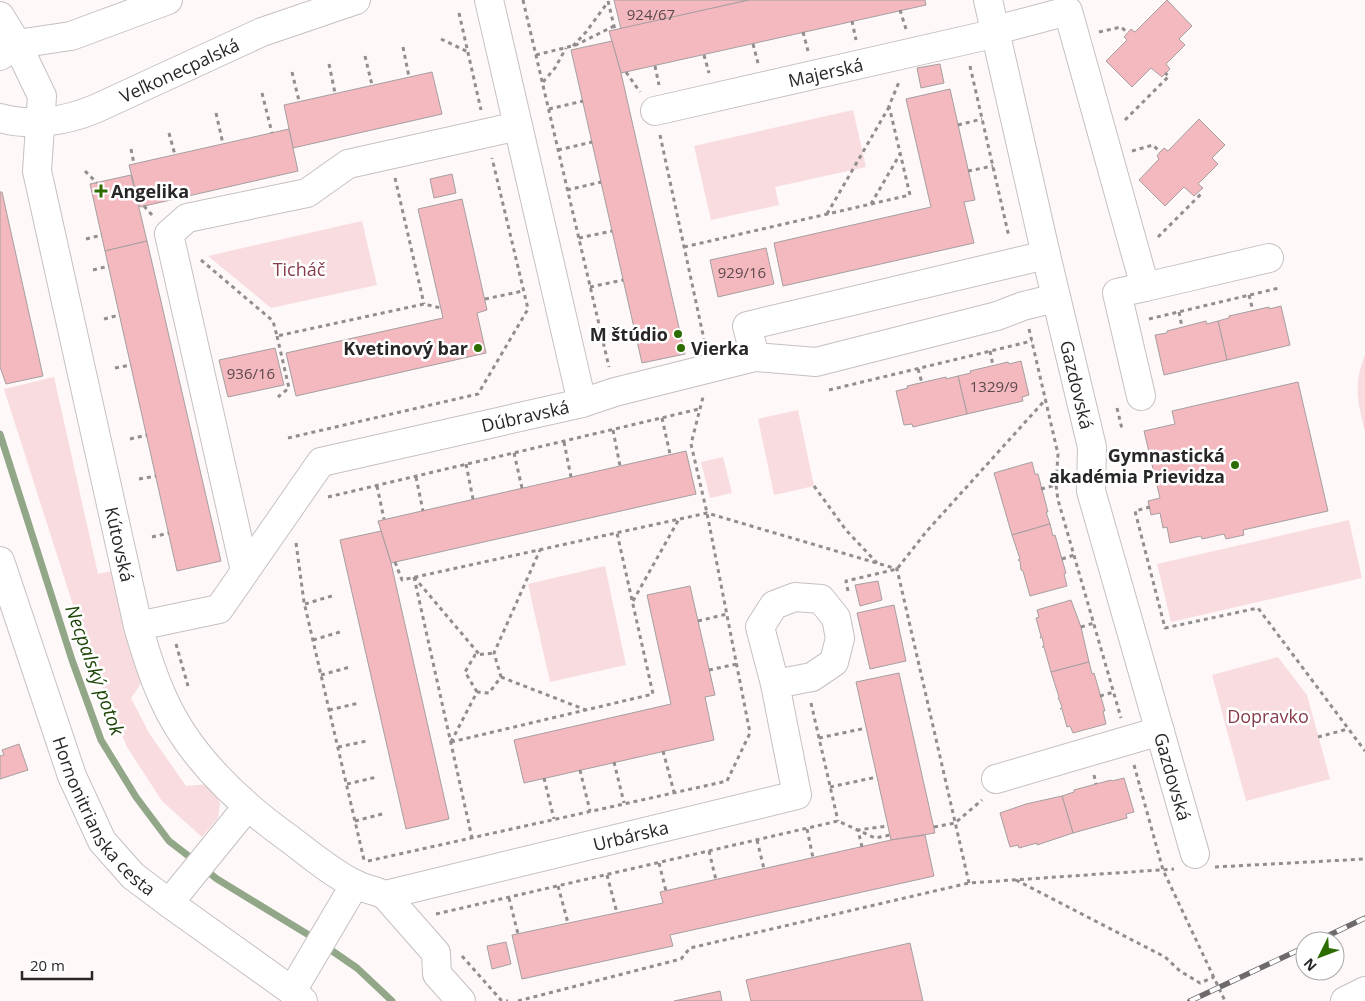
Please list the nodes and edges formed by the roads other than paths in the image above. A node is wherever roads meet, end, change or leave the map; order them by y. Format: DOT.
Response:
graph roads {
  1 [pos="168,0"];
  2 [pos="356,0"];
  3 [pos="489,0"];
  4 [pos="988,0"];
  5 [pos="0,16"];
  6 [pos="997,32"];
  7 [pos="8,50"];
  8 [pos="655,111"];
  9 [pos="0,118"];
  10 [pos="39,122"];
  11 [pos="518,126"];
  12 [pos="1046,255"];
  13 [pos="1269,258"];
  14 [pos="1145,287"];
  15 [pos="1056,298"];
  16 [pos="755,357"];
  17 [pos="1133,401"];
  18 [pos="582,403"];
  19 [pos="0,561"];
  20 [pos="245,571"];
  21 [pos="138,626"];
  22 [pos="774,684"];
  23 [pos="1160,731"];
  24 [pos="990,789"];
  25 [pos="247,807"];
  26 [pos="1196,863"];
  27 [pos="360,873"];
  28 [pos="385,895"];
  29 [pos="168,903"];
  30 [pos="1365,991"];
  31 [pos="297,996"];
  32 [pos="461,1001"];
  33 [pos="1345,1001"];
  1 -- 7 [label="street"];
  2 -- 10 [label="street, Veľkonecpalská"];
  3 -- 11 [label="street, Dúbravská"];
  4 -- 6 [label="street, Gazdovská"];
  5 -- 7 [label="street, Kútovská"];
  6 -- 8 [label="street, Majerská"];
  6 -- 12 [label="street, Gazdovská"];
  6 -- 14 [label="street, Majerská"];
  7 -- 10 [label="street, Kútovská"];
  9 -- 10 [label="street, Veľkonecpalská"];
  10 -- 21 [label="street, Kútovská"];
  11 -- 18 [label="street, Dúbravská"];
  11 -- 20 [label="street"];
  12 -- 15 [label="street, Gazdovská"];
  12 -- 16 [label="street"];
  13 -- 14 [label="street"];
  14 -- 17 [label="street"];
  15 -- 16 [label="street"];
  15 -- 23 [label="street, Gazdovská"];
  16 -- 18 [label="street"];
  18 -- 20 [label="street, Dúbravská"];
  19 -- 29 [label="street, Hornonitrianska cesta"];
  20 -- 21 [label="street, Dúbravská"];
  21 -- 25 [label="street, Kútovská"];
  22 -- 28 [label="street, Urbárska"];
  23 -- 24 [label="street"];
  23 -- 26 [label="street, Gazdovská"];
  25 -- 27 [label="street, Kútovská"];
  25 -- 29 [label="street"];
  27 -- 28 [label="street"];
  27 -- 31 [label="street"];
  28 -- 32 [label="street"];
  29 -- 31 [label="street, Hornonitrianska cesta"];
  30 -- 33 [label="street"];
}
